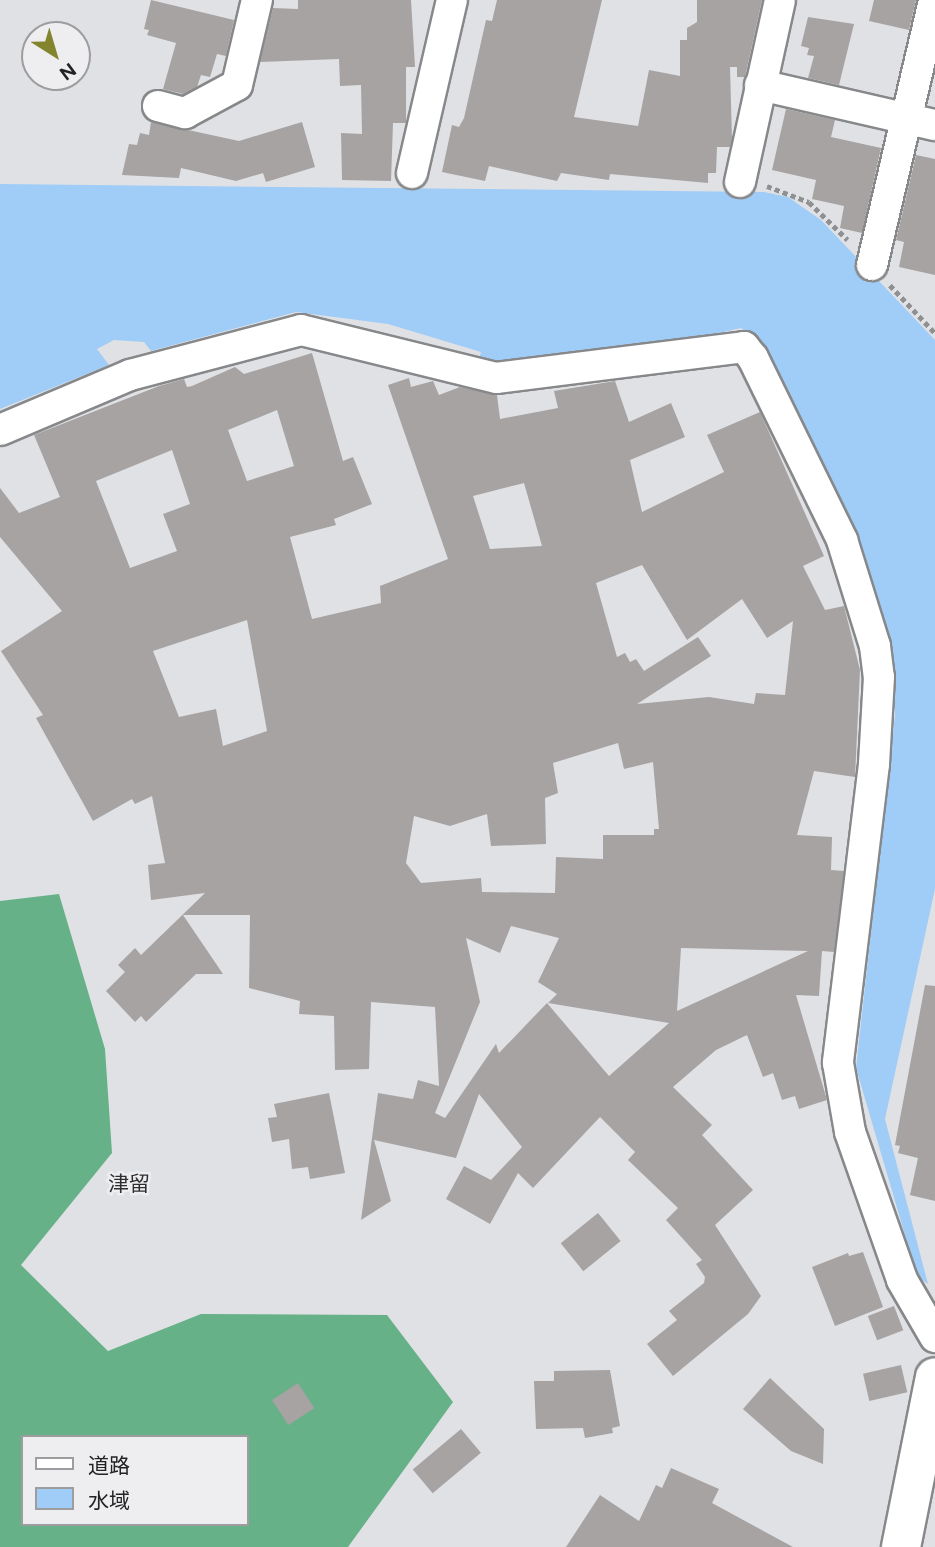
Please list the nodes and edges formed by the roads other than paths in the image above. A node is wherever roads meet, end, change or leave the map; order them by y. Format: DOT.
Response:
graph roads {
  1 [pos="257,0"];
  2 [pos="452,0"];
  3 [pos="780,0"];
  4 [pos="934,0"];
  5 [pos="760,85"];
  6 [pos="158,106"];
  7 [pos="905,118"];
  8 [pos="935,125"];
  9 [pos="412,173"];
  10 [pos="740,182"];
  11 [pos="872,265"];
  12 [pos="0,430"];
  13 [pos="935,1337"];
  14 [pos="935,1377"];
  15 [pos="901,1547"];
  1 -- 6 [label="street"];
  2 -- 9 [label="street"];
  3 -- 5 [label="street"];
  4 -- 7 [label="street"];
  5 -- 7 [label="street"];
  5 -- 10 [label="street"];
  7 -- 8 [label="street"];
  7 -- 11 [label="street"];
  12 -- 13 [label="street"];
  14 -- 15 [label="street"];
}
